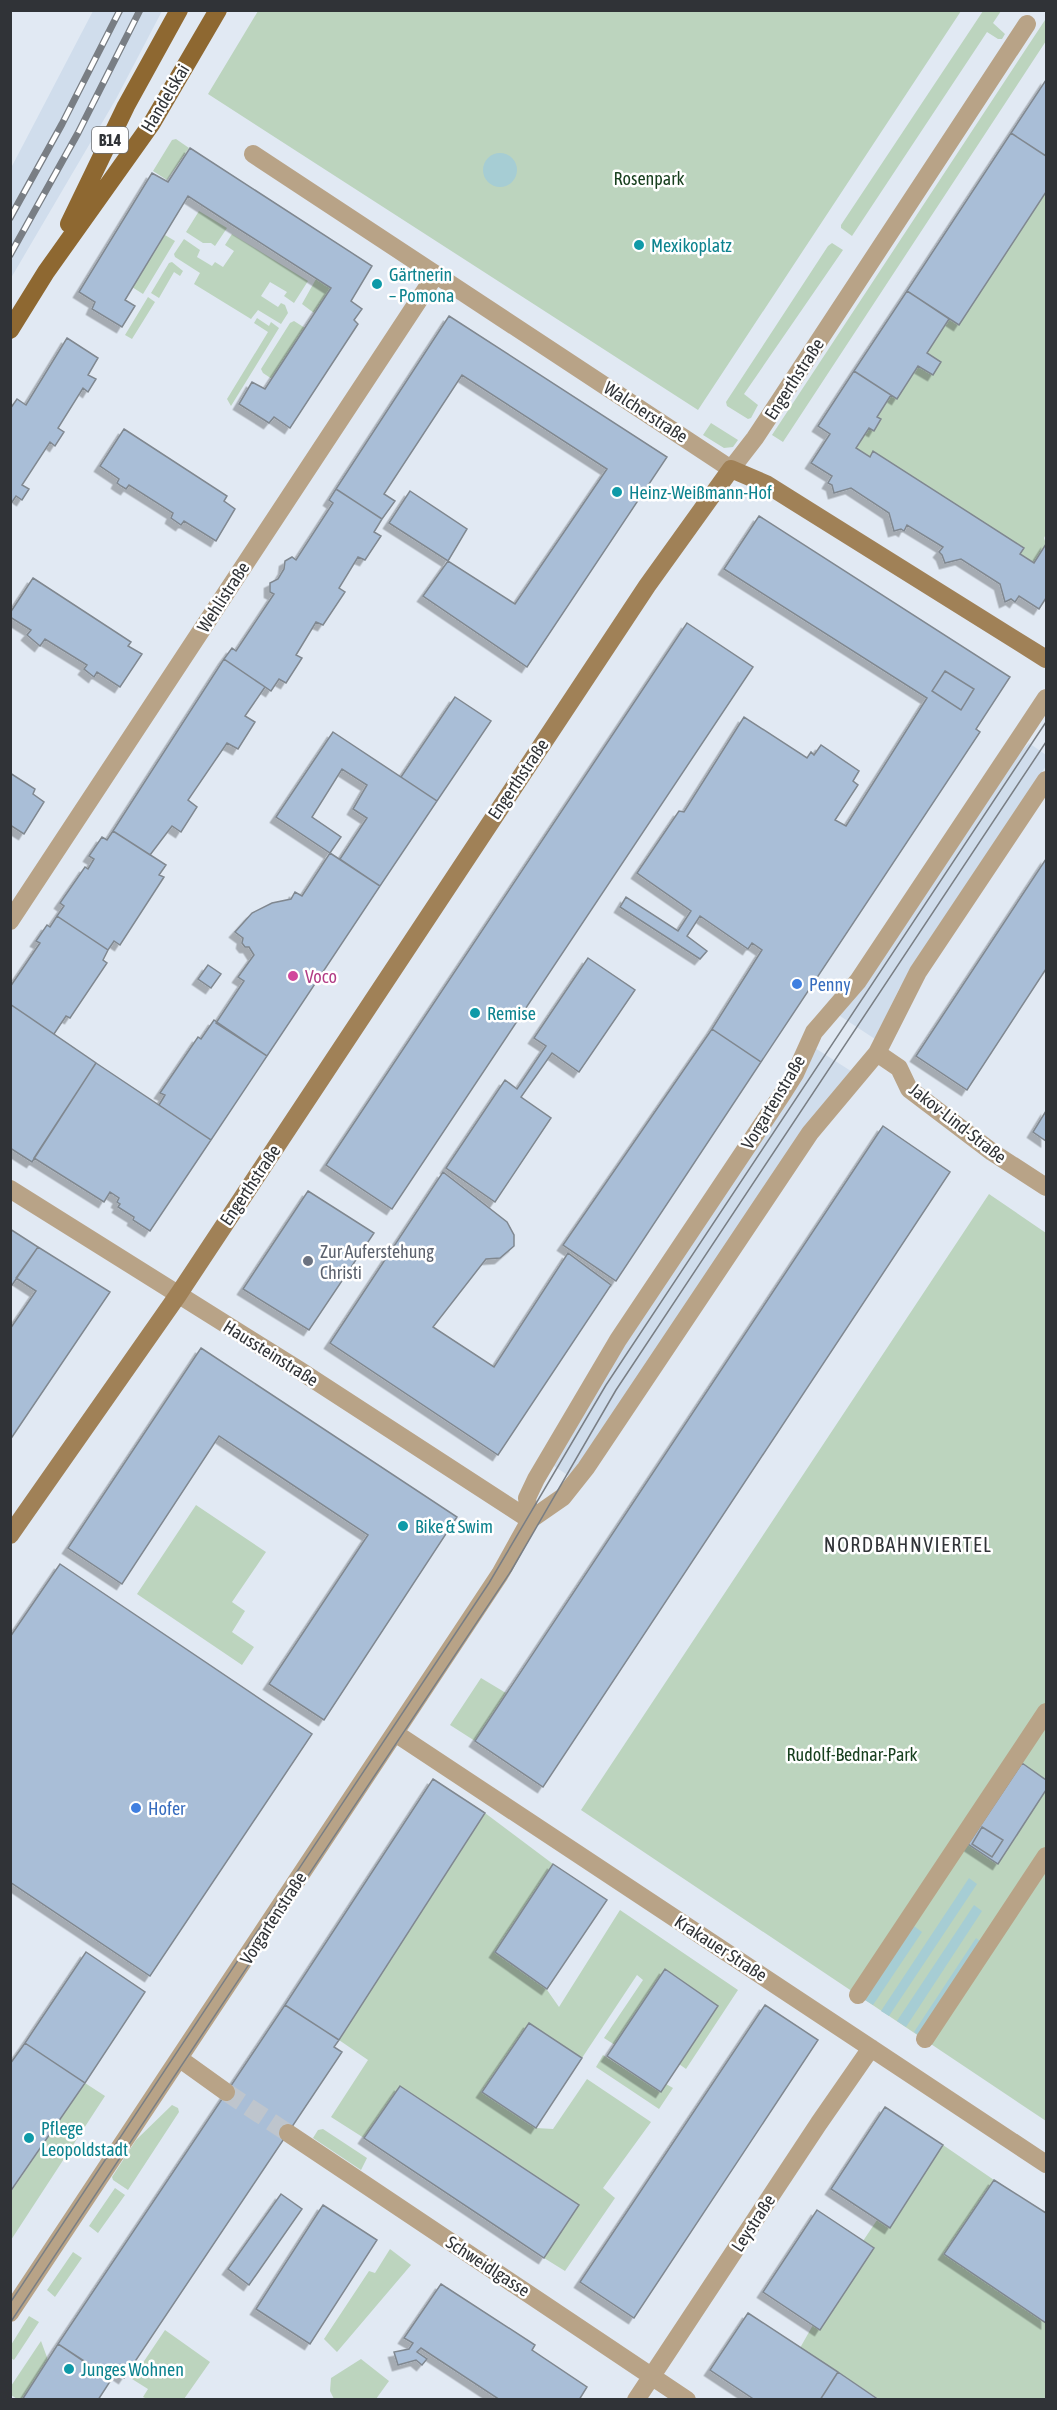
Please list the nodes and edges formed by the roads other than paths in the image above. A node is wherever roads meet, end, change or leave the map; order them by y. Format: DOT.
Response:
graph roads {
  1 [pos="179,10"];
  2 [pos="218,10"];
  3 [pos="1027,24"];
  4 [pos="253,154"];
  5 [pos="46,272"];
  6 [pos="436,274"];
  7 [pos="10,330"];
  8 [pos="730,469"];
  9 [pos="1047,659"];
  10 [pos="1047,698"];
  11 [pos="1047,780"];
  12 [pos="10,921"];
  13 [pos="877,1053"];
  14 [pos="1047,1187"];
  15 [pos="10,1189"];
  16 [pos="178,1294"];
  17 [pos="530,1520"];
  18 [pos="10,1535"];
  19 [pos="1047,1712"];
  20 [pos="395,1733"];
  21 [pos="1047,1856"];
  22 [pos="858,1995"];
  23 [pos="925,2039"];
  24 [pos="871,2048"];
  25 [pos="180,2059"];
  26 [pos="226,2092"];
  27 [pos="288,2133"];
  28 [pos="1047,2164"];
  29 [pos="10,2313"];
  30 [pos="652,2376"];
  31 [pos="636,2400"];
  32 [pos="687,2400"];
  1 -- 5 [label="main road, Handelskai / B14"];
  2 -- 5 [label="main road, Handelskai / B14"];
  3 -- 8 [label="street, Engerthstraße"];
  4 -- 6 [label="street, Walcherstraße"];
  5 -- 7 [label="main road, Handelskai / B14"];
  6 -- 8 [label="street, Walcherstraße"];
  6 -- 12 [label="street, Wehlistraße"];
  8 -- 9 [label="street, Walcherstraße"];
  8 -- 16 [label="street, Engerthstraße"];
  10 -- 17 [label="street, Vorgartenstraße"];
  11 -- 13 [label="street, Vorgartenstraße"];
  13 -- 14 [label="street, Jakov-Lind-Straße"];
  13 -- 17 [label="street, Vorgartenstraße"];
  15 -- 16 [label="street, Haussteinstraße"];
  16 -- 17 [label="street, Haussteinstraße"];
  16 -- 18 [label="street, Engerthstraße"];
  17 -- 20 [label="street, Vorgartenstraße"];
  19 -- 22 [label="street"];
  20 -- 24 [label="street, Krakauer Straße"];
  20 -- 25 [label="street, Vorgartenstraße"];
  21 -- 23 [label="street"];
  24 -- 28 [label="street, Krakauer Straße"];
  24 -- 30 [label="street, Leystraße"];
  25 -- 26 [label="street"];
  25 -- 29 [label="street, Vorgartenstraße"];
  27 -- 30 [label="street, Schweidlgasse"];
  30 -- 31 [label="street, Leystraße"];
  30 -- 32 [label="street, Schweidlgasse"];
}
